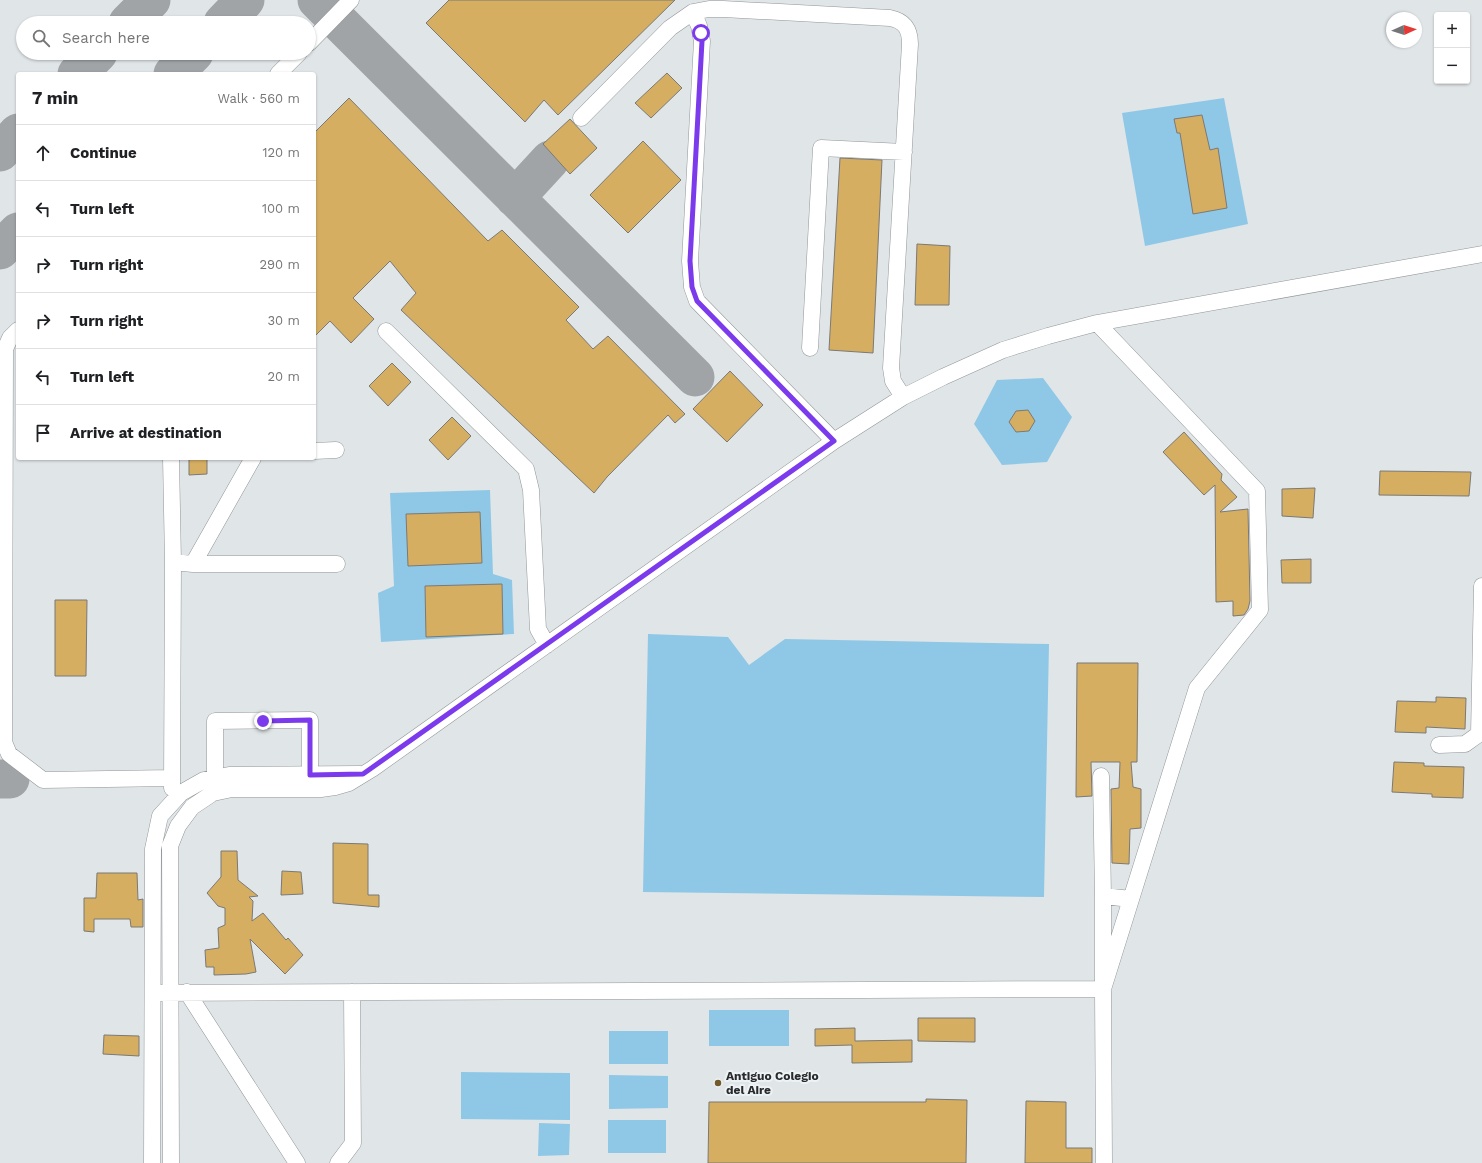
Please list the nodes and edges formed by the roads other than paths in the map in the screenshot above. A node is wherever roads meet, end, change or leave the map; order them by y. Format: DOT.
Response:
graph roads {
  1 [pos="351,0"];
  2 [pos="693,12"];
  3 [pos="316,36"];
  4 [pos="292,60"];
  5 [pos="280,72"];
  6 [pos="581,118"];
  7 [pos="904,152"];
  8 [pos="1482,254"];
  9 [pos="1097,323"];
  10 [pos="386,331"];
  11 [pos="15,337"];
  12 [pos="810,348"];
  13 [pos="903,397"];
  14 [pos="834,441"];
  15 [pos="336,450"];
  16 [pos="316,451"];
  17 [pos="171,460"];
  18 [pos="253,460"];
  19 [pos="172,562"];
  20 [pos="193,564"];
  21 [pos="337,564"];
  22 [pos="1482,586"];
  23 [pos="547,645"];
  24 [pos="1440,745"];
  25 [pos="1101,776"];
  26 [pos="172,778"];
  27 [pos="310,782"];
  28 [pos="217,785"];
  29 [pos="173,803"];
  30 [pos="185,817"];
  31 [pos="1103,896"];
  32 [pos="1131,899"];
  33 [pos="1103,989"];
  34 [pos="171,992"];
  35 [pos="187,992"];
  36 [pos="352,992"];
  37 [pos="153,993"];
  38 [pos="152,1163"];
  39 [pos="171,1163"];
  40 [pos="297,1163"];
  41 [pos="338,1163"];
  42 [pos="1104,1163"];
  1 -- 3 [label="lane"];
  2 -- 6 [label="lane"];
  2 -- 7 [label="lane"];
  2 -- 14 [label="lane"];
  4 -- 5 [label="lane"];
  7 -- 12 [label="lane"];
  7 -- 13 [label="lane"];
  8 -- 9 [label="lane"];
  9 -- 13 [label="lane"];
  9 -- 32 [label="lane"];
  10 -- 23 [label="lane"];
  11 -- 26 [label="lane"];
  13 -- 14 [label="lane"];
  14 -- 23 [label="lane"];
  15 -- 16 [label="lane"];
  17 -- 19 [label="lane"];
  18 -- 20 [label="lane"];
  19 -- 20 [label="lane"];
  19 -- 26 [label="lane"];
  20 -- 21 [label="lane"];
  22 -- 24 [label="lane"];
  23 -- 27 [label="lane"];
  25 -- 31 [label="lane"];
  26 -- 29 [label="lane"];
  27 -- 28 [label="lane"];
  27 -- 28 [label="lane"];
  28 -- 29 [label="lane"];
  28 -- 30 [label="lane"];
  29 -- 30 [label="lane"];
  29 -- 37 [label="lane"];
  30 -- 34 [label="lane"];
  31 -- 32 [label="lane"];
  31 -- 33 [label="lane"];
  32 -- 33 [label="lane"];
  33 -- 36 [label="lane"];
  33 -- 42 [label="lane"];
  34 -- 35 [label="lane"];
  34 -- 37 [label="lane"];
  34 -- 39 [label="lane"];
  35 -- 36 [label="lane"];
  35 -- 40 [label="lane"];
  36 -- 41 [label="lane"];
  37 -- 38 [label="lane"];
}
